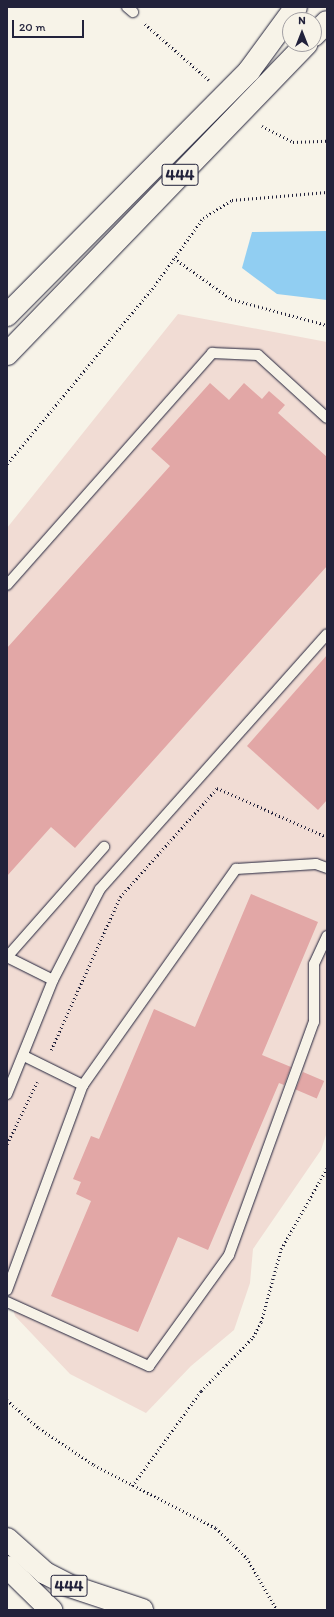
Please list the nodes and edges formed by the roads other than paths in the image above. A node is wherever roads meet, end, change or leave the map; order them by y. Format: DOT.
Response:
graph roads {
  1 [pos="296,7"];
  2 [pos="298,52"];
  3 [pos="7,315"];
  4 [pos="7,354"];
  5 [pos="327,418"];
  6 [pos="7,585"];
  7 [pos="327,634"];
  8 [pos="104,847"];
  9 [pos="327,868"];
  10 [pos="327,936"];
  11 [pos="7,957"];
  12 [pos="53,980"];
  13 [pos="24,1056"];
  14 [pos="83,1085"];
  15 [pos="7,1094"];
  16 [pos="7,1290"];
  17 [pos="7,1302"];
  18 [pos="7,1539"];
  19 [pos="7,1567"];
  20 [pos="51,1610"];
  21 [pos="142,1610"];
  1 -- 3 [label="highway, 444"];
  2 -- 4 [label="highway, 444"];
  5 -- 6 [label="lane"];
  7 -- 12 [label="lane"];
  8 -- 11 [label="lane"];
  9 -- 14 [label="lane"];
  10 -- 17 [label="lane"];
  11 -- 12 [label="lane"];
  12 -- 13 [label="lane"];
  13 -- 14 [label="lane"];
  13 -- 15 [label="lane"];
  14 -- 16 [label="lane"];
  18 -- 21 [label="highway, 444"];
  19 -- 20 [label="highway, 444"];
}
